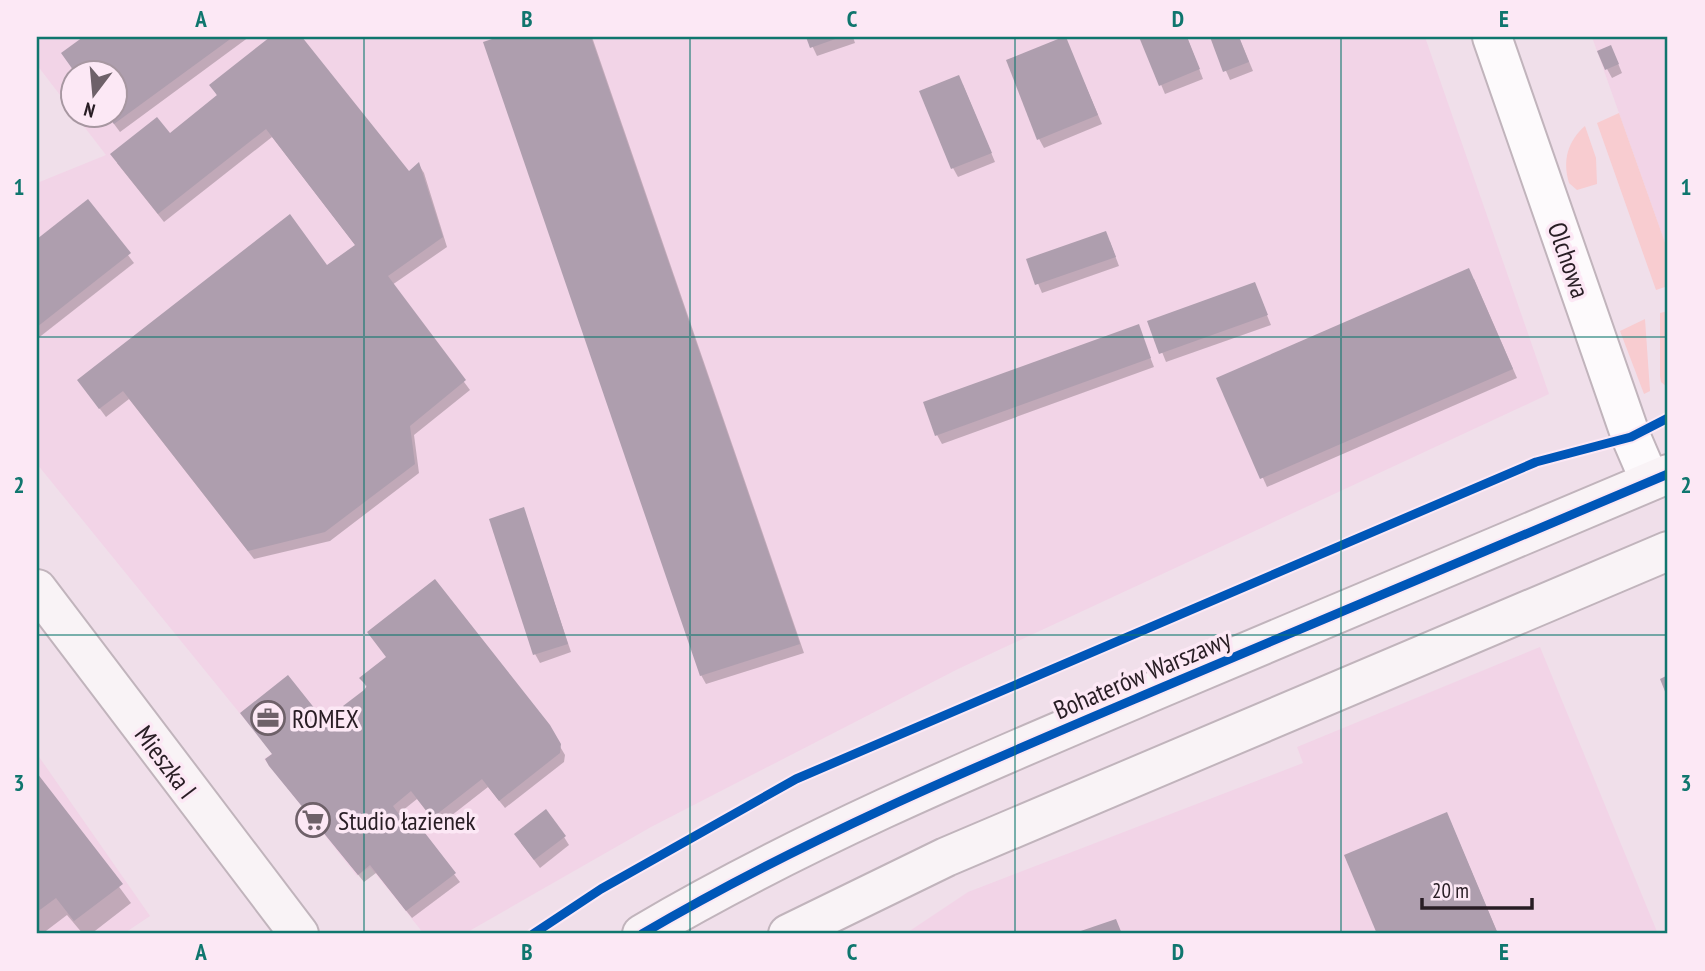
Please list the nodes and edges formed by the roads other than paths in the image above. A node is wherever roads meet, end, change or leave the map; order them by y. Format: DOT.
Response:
graph roads {
  1 [pos="1492,37"];
  2 [pos="1659,478"];
  3 [pos="1668,551"];
  4 [pos="37,589"];
  5 [pos="298,934"];
  6 [pos="642,934"];
  7 [pos="788,934"];
  1 -- 2 [label="street, Olchowa"];
  2 -- 6 [label="street, Bohaterów Warszawy"];
  3 -- 7 [label="street"];
  4 -- 5 [label="street, Mieszka I"];
}
